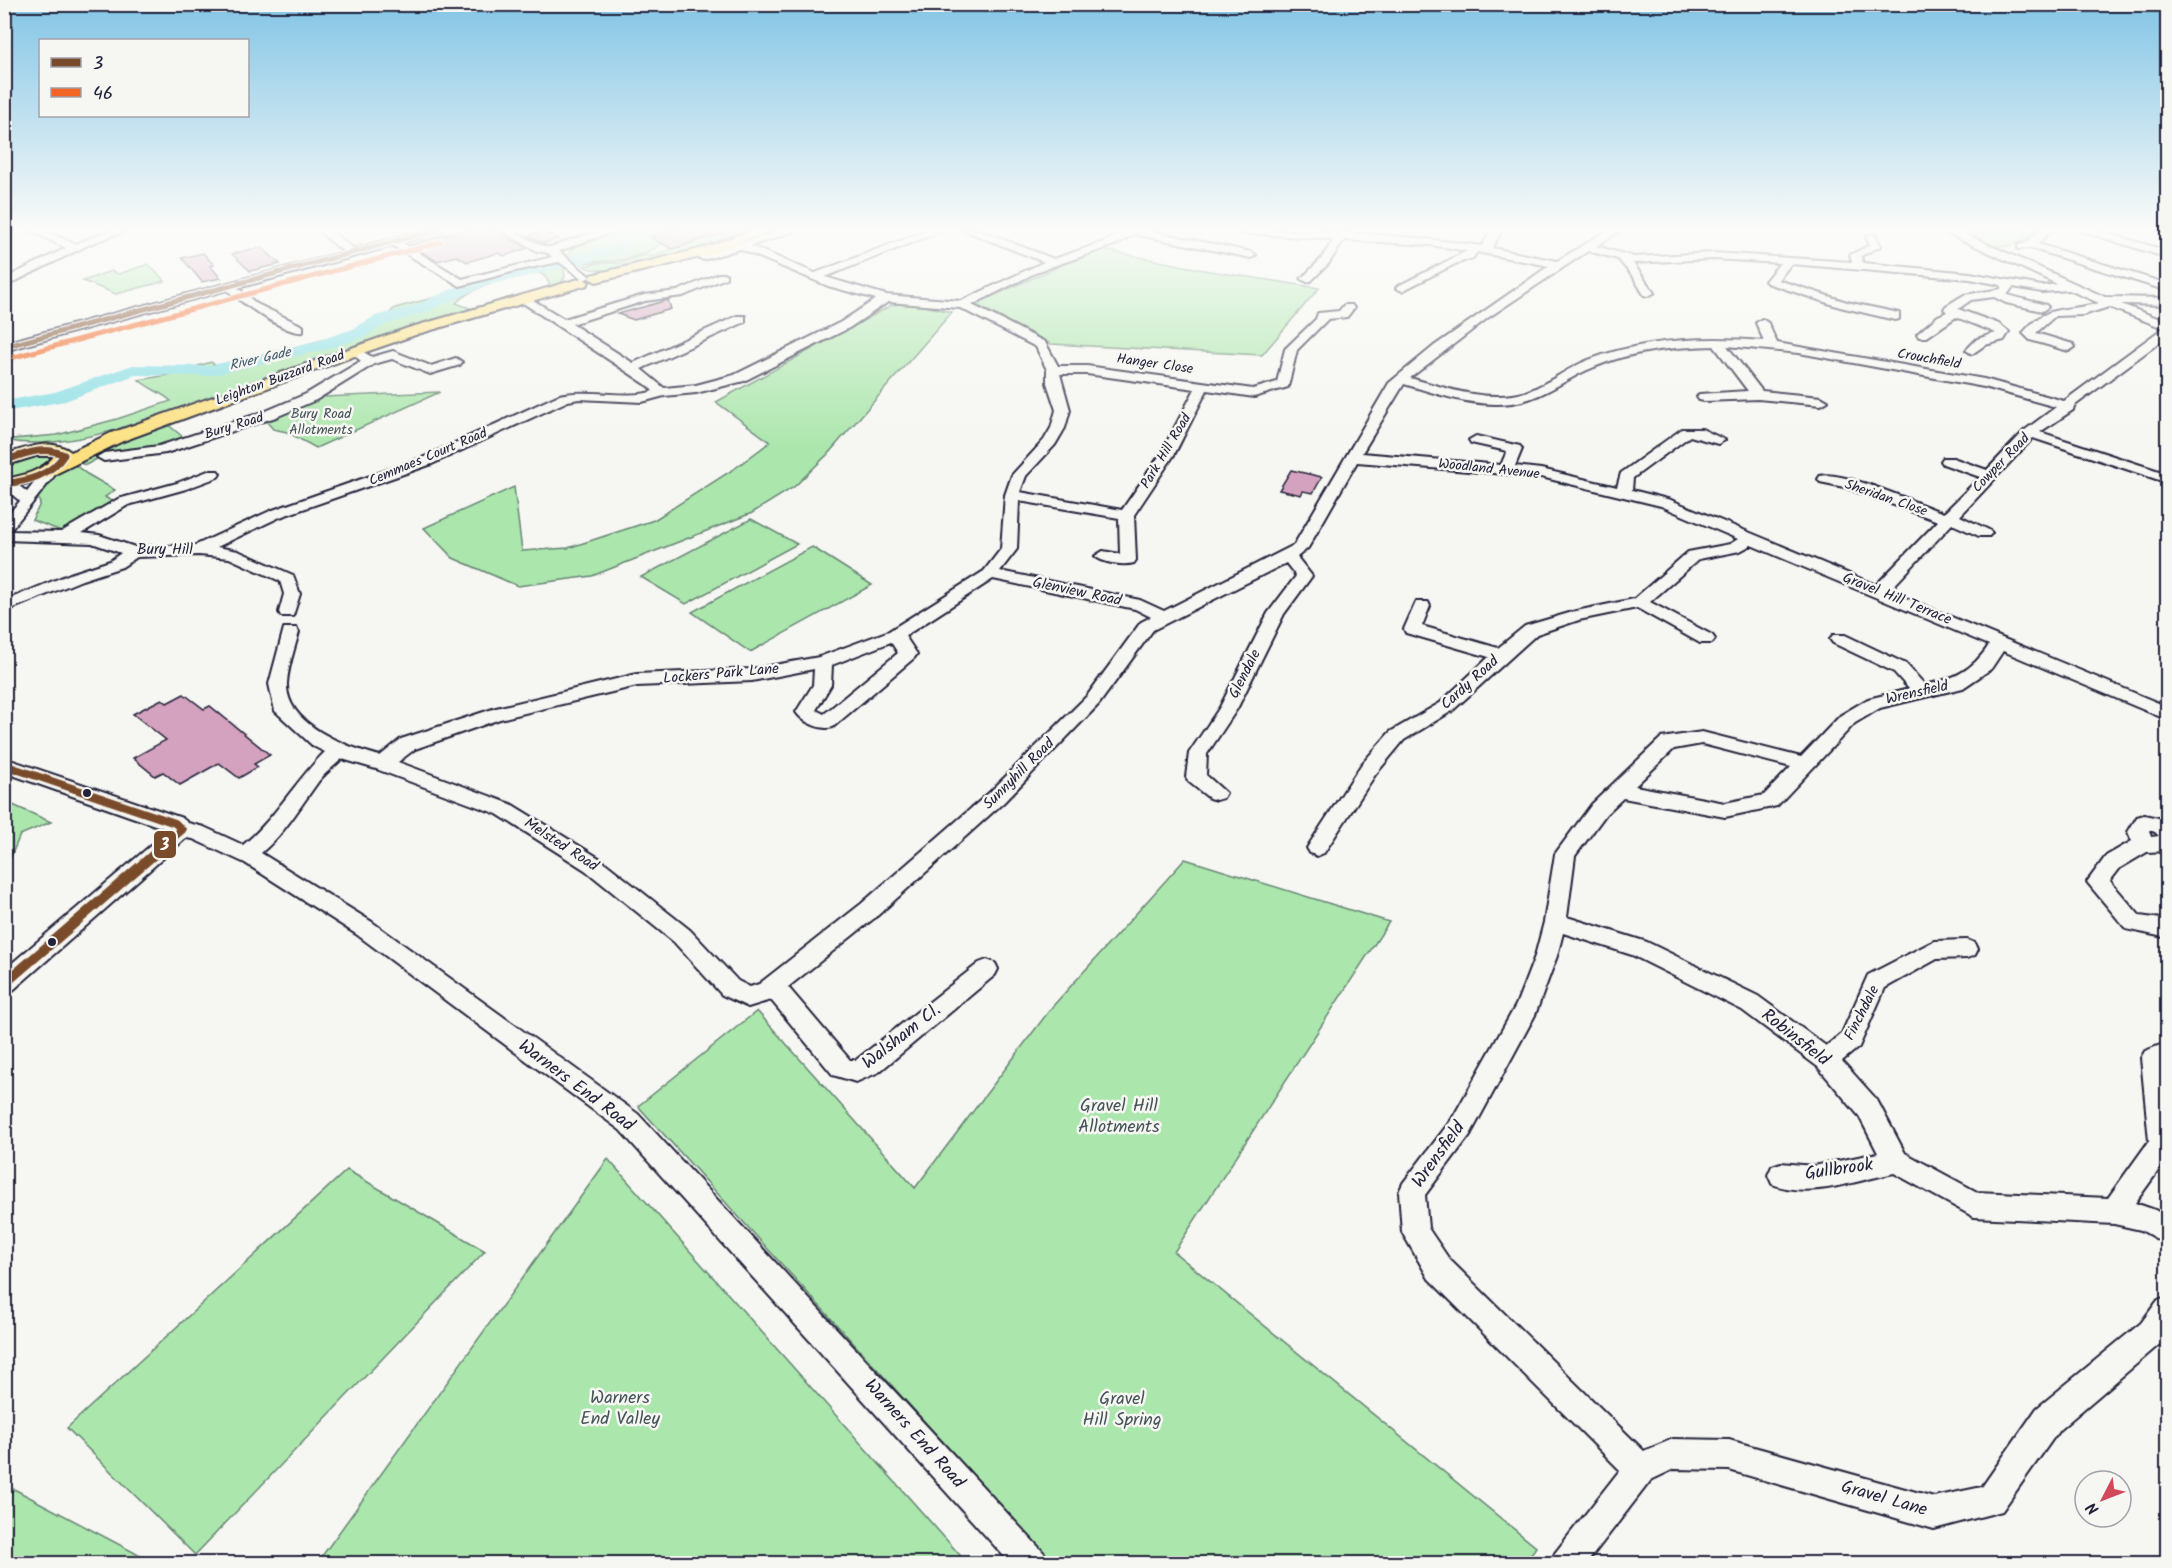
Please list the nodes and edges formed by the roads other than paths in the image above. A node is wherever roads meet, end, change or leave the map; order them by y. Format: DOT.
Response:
graph roads {
  1 [pos="169,303"];
  2 [pos="250,303"];
  3 [pos="510,303"];
  4 [pos="531,303"];
  5 [pos="627,303"];
  6 [pos="878,303"];
  7 [pos="952,303"];
  8 [pos="1502,303"];
  9 [pos="1838,303"];
  10 [pos="1959,303"];
  11 [pos="2022,303"];
  12 [pos="2100,303"];
  13 [pos="2106,303"];
  14 [pos="963,304"];
  15 [pos="2042,307"];
  16 [pos="1348,308"];
  17 [pos="1955,313"];
  18 [pos="1896,316"];
  19 [pos="741,319"];
  20 [pos="562,323"];
  21 [pos="1762,323"];
  22 [pos="2168,328"];
  23 [pos="299,329"];
  24 [pos="1923,334"];
  25 [pos="1719,344"];
  26 [pos="1772,346"];
  27 [pos="4,347"];
  28 [pos="2069,348"];
  29 [pos="1972,350"];
  30 [pos="355,351"];
  31 [pos="370,361"];
  32 [pos="456,362"];
  33 [pos="631,369"];
  34 [pos="1053,370"];
  35 [pos="1401,379"];
  36 [pos="1203,386"];
  37 [pos="661,392"];
  38 [pos="1758,395"];
  39 [pos="1704,397"];
  40 [pos="1821,400"];
  41 [pos="2068,407"];
  42 [pos="2030,433"];
  43 [pos="1476,440"];
  44 [pos="1718,440"];
  45 [pos="4,443"];
  46 [pos="104,457"];
  47 [pos="1353,457"];
  48 [pos="51,458"];
  49 [pos="4,461"];
  50 [pos="1948,461"];
  51 [pos="1507,469"];
  52 [pos="213,474"];
  53 [pos="1989,475"];
  54 [pos="1825,478"];
  55 [pos="2168,479"];
  56 [pos="6,484"];
  57 [pos="1623,492"];
  58 [pos="1012,495"];
  59 [pos="29,500"];
  60 [pos="1126,514"];
  61 [pos="1947,518"];
  62 [pos="4,528"];
  63 [pos="1984,533"];
  64 [pos="4,535"];
  65 [pos="66,536"];
  66 [pos="1750,539"];
  67 [pos="199,550"];
  68 [pos="133,552"];
  69 [pos="1103,556"];
  70 [pos="1288,556"];
  71 [pos="990,574"];
  72 [pos="1879,592"];
  73 [pos="1639,603"];
  74 [pos="1422,606"];
  75 [pos="4,608"];
  76 [pos="287,612"];
  77 [pos="1163,617"];
  78 [pos="290,632"];
  79 [pos="896,635"];
  80 [pos="1706,639"];
  81 [pos="1839,639"];
  82 [pos="2000,642"];
  83 [pos="1501,655"];
  84 [pos="823,662"];
  85 [pos="1920,691"];
  86 [pos="2168,714"];
  87 [pos="338,751"];
  88 [pos="383,764"];
  89 [pos="1804,764"];
  90 [pos="4,765"];
  91 [pos="1618,790"];
  92 [pos="1216,793"];
  93 [pos="182,830"];
  94 [pos="2168,833"];
  95 [pos="2168,839"];
  96 [pos="2144,844"];
  97 [pos="1317,848"];
  98 [pos="245,855"];
  99 [pos="1555,921"];
  100 [pos="2168,929"];
  101 [pos="1967,949"];
  102 [pos="987,969"];
  103 [pos="4,984"];
  104 [pos="773,986"];
  105 [pos="748,997"];
  106 [pos="2168,1052"];
  107 [pos="1826,1060"];
  108 [pos="1896,1161"];
  109 [pos="1781,1175"];
  110 [pos="2114,1211"];
  111 [pos="2168,1232"];
  112 [pos="2168,1310"];
  113 [pos="1640,1469"];
  114 [pos="1033,1563"];
  115 [pos="1566,1563"];
  1 -- 27 [label="street"];
  2 -- 23 [label="street"];
  3 -- 30 [label="main road, Leighton Buzzard Road"];
  4 -- 20 [label="street"];
  5 -- 20 [label="street"];
  6 -- 37 [label="street, Cemmaes Court Road"];
  7 -- 14 [label="street, Lockers Park Lane"];
  8 -- 35 [label="street"];
  9 -- 18 [label="street"];
  10 -- 17 [label="street"];
  11 -- 15 [label="street"];
  12 -- 28 [label="street"];
  13 -- 22 [label="street"];
  14 -- 34 [label="street, Lockers Park Lane"];
  16 -- 36 [label="street, Hanger Close"];
  17 -- 24 [label="street"];
  17 -- 29 [label="street"];
  19 -- 33 [label="street"];
  20 -- 33 [label="street"];
  21 -- 26 [label="street"];
  22 -- 41 [label="street, Cowper Road"];
  25 -- 26 [label="street, Crouchfield"];
  25 -- 35 [label="street, Crouchfield"];
  25 -- 38 [label="street"];
  26 -- 41 [label="street, Crouchfield"];
  30 -- 31 [label="street"];
  30 -- 48 [label="main road, Leighton Buzzard Road"];
  31 -- 32 [label="street"];
  31 -- 46 [label="street, Bury Road"];
  33 -- 37 [label="street"];
  34 -- 36 [label="street, Hanger Close"];
  34 -- 58 [label="street, Lockers Park Lane"];
  35 -- 47 [label="street"];
  36 -- 60 [label="street, Park Hill Road"];
  37 -- 67 [label="street, Cemmaes Court Road"];
  38 -- 39 [label="street"];
  38 -- 40 [label="street"];
  41 -- 42 [label="street, Cowper Road"];
  42 -- 53 [label="street, Cowper Road"];
  42 -- 55 [label="street"];
  43 -- 51 [label="street"];
  44 -- 57 [label="street"];
  45 -- 48 [label="main road"];
  47 -- 51 [label="street, Woodland Avenue"];
  47 -- 70 [label="street"];
  48 -- 49 [label="main road"];
  48 -- 56 [label="main road"];
  48 -- 59 [label="street"];
  50 -- 53 [label="street"];
  51 -- 57 [label="street, Woodland Avenue"];
  52 -- 65 [label="street"];
  53 -- 61 [label="street, Cowper Road"];
  54 -- 61 [label="street, Sheridan Close"];
  56 -- 59 [label="street"];
  57 -- 66 [label="street, Gravel Hill Terrace"];
  58 -- 60 [label="street"];
  58 -- 71 [label="street, Lockers Park Lane"];
  59 -- 62 [label="street"];
  60 -- 69 [label="street"];
  61 -- 63 [label="street, Sheridan Close"];
  61 -- 72 [label="street, Cowper Road"];
  64 -- 65 [label="street, Bury Hill"];
  65 -- 68 [label="street, Bury Hill"];
  66 -- 72 [label="street, Gravel Hill Terrace"];
  66 -- 73 [label="street, Cardy Road"];
  67 -- 68 [label="street, Bury Hill"];
  67 -- 76 [label="street, Bury Hill"];
  68 -- 75 [label="street"];
  70 -- 77 [label="street, Sunnyhill Road"];
  70 -- 92 [label="street, Glendale"];
  71 -- 77 [label="street, Glenview Road"];
  71 -- 79 [label="street, Lockers Park Lane"];
  72 -- 82 [label="street, Gravel Hill Terrace"];
  73 -- 80 [label="street"];
  73 -- 83 [label="street, Cardy Road"];
  74 -- 83 [label="street"];
  77 -- 104 [label="street, Sunnyhill Road"];
  78 -- 87 [label="street"];
  79 -- 84 [label="street, Lockers Park Lane"];
  79 -- 84 [label="street"];
  81 -- 85 [label="street"];
  82 -- 85 [label="street, Wrensfield"];
  82 -- 86 [label="street, Gravel Hill Terrace"];
  83 -- 97 [label="street, Cardy Road"];
  84 -- 88 [label="street, Lockers Park Lane"];
  85 -- 89 [label="street, Wrensfield"];
  87 -- 88 [label="street, Melsted Road"];
  87 -- 98 [label="street"];
  88 -- 105 [label="street, Melsted Road"];
  89 -- 91 [label="street, Wrensfield"];
  89 -- 91 [label="street, Wrensfield"];
  90 -- 93 [label="street, Warners End Road"];
  91 -- 99 [label="street, Wrensfield"];
  93 -- 98 [label="street, Warners End Road"];
  93 -- 103 [label="street"];
  94 -- 96 [label="street"];
  95 -- 96 [label="street"];
  96 -- 100 [label="street"];
  98 -- 114 [label="street, Warners End Road"];
  99 -- 107 [label="street, Robinsfield"];
  99 -- 113 [label="street, Wrensfield"];
  101 -- 107 [label="street, Finchdale"];
  102 -- 104 [label="street, Walsham Cl."];
  104 -- 105 [label="street, Sunnyhill Road"];
  106 -- 110 [label="street"];
  107 -- 108 [label="street, Robinsfield"];
  108 -- 109 [label="street, Gullbrook"];
  108 -- 110 [label="street"];
  110 -- 111 [label="street"];
  112 -- 113 [label="street, Gravel Lane"];
  113 -- 115 [label="street, Gravel Lane"];
}
